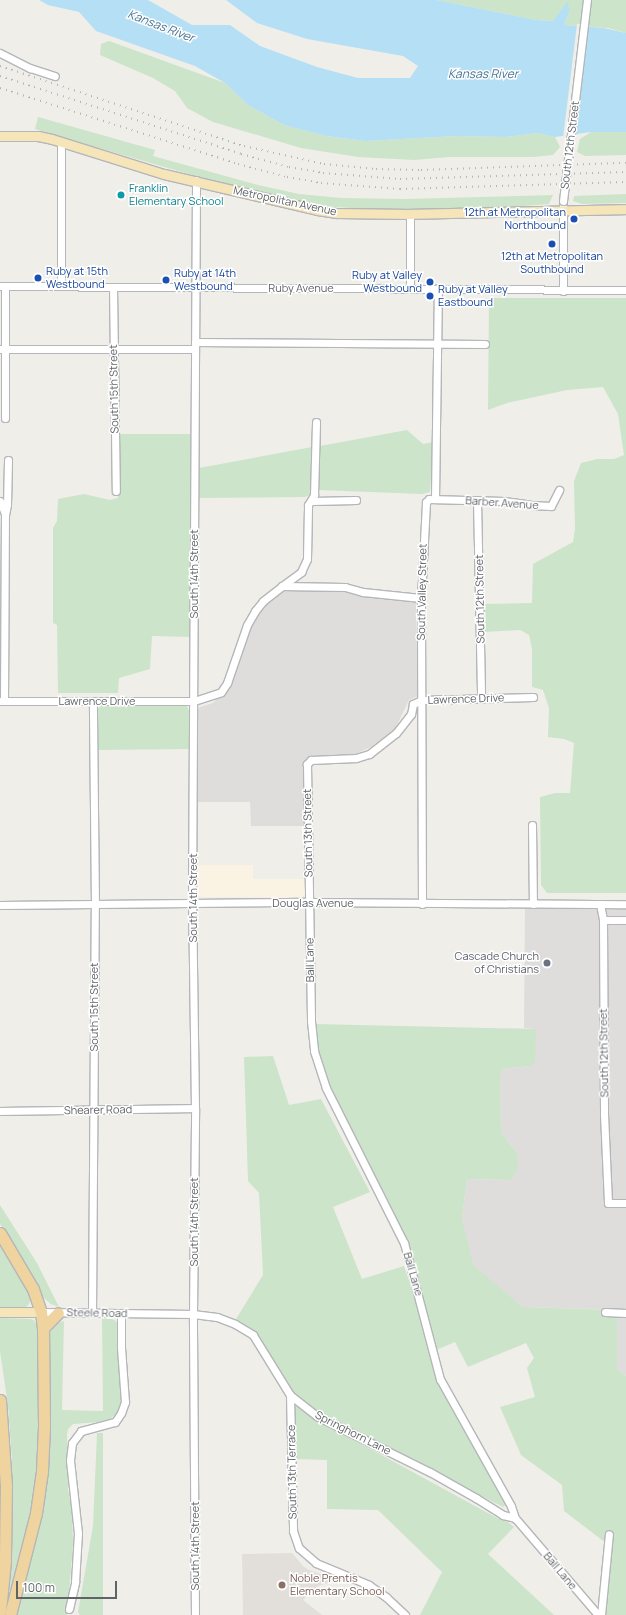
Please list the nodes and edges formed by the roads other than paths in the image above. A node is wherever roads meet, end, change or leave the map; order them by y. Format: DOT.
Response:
graph roads {
  1 [pos="587,0"];
  2 [pos="0,53"];
  3 [pos="55,76"];
  4 [pos="0,136"];
  5 [pos="61,142"];
  6 [pos="196,180"];
  7 [pos="626,209"];
  8 [pos="562,211"];
  9 [pos="410,214"];
  10 [pos="3,286"];
  11 [pos="61,286"];
  12 [pos="113,287"];
  13 [pos="195,288"];
  14 [pos="410,288"];
  15 [pos="438,288"];
  16 [pos="626,290"];
  17 [pos="563,291"];
  18 [pos="438,344"];
  19 [pos="485,344"];
  20 [pos="195,346"];
  21 [pos="3,349"];
  22 [pos="113,349"];
  23 [pos="5,418"];
  24 [pos="316,422"];
  25 [pos="8,460"];
  26 [pos="559,490"];
  27 [pos="116,491"];
  28 [pos="435,499"];
  29 [pos="356,500"];
  30 [pos="477,500"];
  31 [pos="0,501"];
  32 [pos="313,501"];
  33 [pos="5,515"];
  34 [pos="282,586"];
  35 [pos="421,598"];
  36 [pos="533,697"];
  37 [pos="482,698"];
  38 [pos="422,700"];
  39 [pos="2,701"];
  40 [pos="93,701"];
  41 [pos="194,701"];
  42 [pos="307,764"];
  43 [pos="532,825"];
  44 [pos="309,902"];
  45 [pos="192,904"];
  46 [pos="422,904"];
  47 [pos="533,904"];
  48 [pos="600,904"];
  49 [pos="626,904"];
  50 [pos="0,905"];
  51 [pos="95,905"];
  52 [pos="603,920"];
  53 [pos="626,920"];
  54 [pos="195,1108"];
  55 [pos="0,1110"];
  56 [pos="94,1110"];
  57 [pos="626,1203"];
  58 [pos="0,1233"];
  59 [pos="4,1312"];
  60 [pos="41,1312"];
  61 [pos="605,1312"];
  62 [pos="58,1313"];
  63 [pos="92,1313"];
  64 [pos="121,1313"];
  65 [pos="626,1313"];
  66 [pos="193,1314"];
  67 [pos="42,1328"];
  68 [pos="290,1395"];
  69 [pos="0,1400"];
  70 [pos="515,1518"];
  71 [pos="609,1534"];
  72 [pos="69,1609"];
  73 [pos="0,1611"];
  74 [pos="10,1615"];
  75 [pos="195,1615"];
  76 [pos="405,1615"];
  77 [pos="598,1615"];
  78 [pos="601,1615"];
  1 -- 8 [label="street, South 12th Street, bridge"];
  2 -- 3 [label="street"];
  4 -- 5 [label="main road, Metropolitan Avenue"];
  5 -- 6 [label="main road, Metropolitan Avenue"];
  5 -- 11 [label="street"];
  6 -- 9 [label="main road, Metropolitan Avenue"];
  6 -- 13 [label="street, South 14th Street"];
  7 -- 8 [label="main road, Metropolitan Avenue"];
  8 -- 9 [label="main road, Metropolitan Avenue"];
  8 -- 17 [label="street, South 12th Street"];
  9 -- 14 [label="street"];
  10 -- 11 [label="street, Ruby Avenue"];
  10 -- 21 [label="street"];
  11 -- 12 [label="street, Ruby Avenue"];
  12 -- 13 [label="street, Ruby Avenue"];
  12 -- 22 [label="street, South 15th Street"];
  13 -- 14 [label="street, Ruby Avenue"];
  13 -- 20 [label="street, South 14th Street"];
  14 -- 15 [label="street, Ruby Avenue"];
  15 -- 17 [label="street, Ruby Avenue"];
  15 -- 18 [label="street"];
  16 -- 17 [label="street, Ruby Avenue"];
  18 -- 19 [label="street"];
  18 -- 20 [label="street"];
  18 -- 28 [label="street"];
  20 -- 22 [label="street"];
  20 -- 41 [label="street, South 14th Street"];
  21 -- 22 [label="street"];
  21 -- 23 [label="street"];
  22 -- 27 [label="street, South 15th Street"];
  24 -- 32 [label="street"];
  25 -- 33 [label="street"];
  26 -- 30 [label="street, Barber Avenue"];
  28 -- 30 [label="street, Barber Avenue"];
  28 -- 35 [label="street, South Valley Street"];
  29 -- 32 [label="street"];
  30 -- 37 [label="street, South 12th Street"];
  31 -- 33 [label="street"];
  32 -- 34 [label="street"];
  33 -- 39 [label="street"];
  34 -- 35 [label="street"];
  34 -- 41 [label="street, Lawrence Drive"];
  35 -- 38 [label="street, South Valley Street"];
  36 -- 37 [label="street, Lawrence Drive"];
  37 -- 38 [label="street, Lawrence Drive"];
  38 -- 42 [label="street, Lawrence Drive"];
  38 -- 46 [label="street, South Valley Street"];
  39 -- 40 [label="street, Lawrence Drive"];
  40 -- 41 [label="street, Lawrence Drive"];
  40 -- 51 [label="street, South 15th Street"];
  41 -- 45 [label="street, South 14th Street"];
  42 -- 44 [label="street, South 13th Street"];
  43 -- 47 [label="street"];
  44 -- 45 [label="street, Douglas Avenue"];
  44 -- 46 [label="street, Douglas Avenue"];
  44 -- 70 [label="street, Ball Lane"];
  45 -- 51 [label="street, Douglas Avenue"];
  45 -- 54 [label="street, South 14th Street"];
  46 -- 47 [label="street, Douglas Avenue"];
  47 -- 48 [label="street, Douglas Avenue"];
  48 -- 49 [label="street, Douglas Avenue"];
  48 -- 52 [label="street, South 12th Street"];
  50 -- 51 [label="street, Douglas Avenue"];
  51 -- 56 [label="street, South 15th Street"];
  52 -- 53 [label="street"];
  52 -- 57 [label="street, South 12th Street"];
  54 -- 56 [label="street, Shearer Road"];
  54 -- 66 [label="street, South 14th Street"];
  55 -- 56 [label="street, Shearer Road"];
  56 -- 63 [label="street, South 15th Street"];
  58 -- 60 [label="highway"];
  59 -- 60 [label="main road, Steele Road"];
  60 -- 62 [label="street, Steele Road"];
  60 -- 67 [label="highway"];
  61 -- 65 [label="street"];
  62 -- 63 [label="street, Steele Road"];
  62 -- 67 [label="highway"];
  63 -- 64 [label="street, Steele Road"];
  64 -- 66 [label="street, Steele Road"];
  64 -- 72 [label="street"];
  66 -- 68 [label="street, Springhorn Lane"];
  66 -- 75 [label="street, South 14th Street"];
  67 -- 74 [label="highway"];
  68 -- 70 [label="street, Springhorn Lane"];
  68 -- 76 [label="street, South 13th Terrace"];
  69 -- 73 [label="highway"];
  70 -- 77 [label="street, Ball Lane"];
  71 -- 78 [label="street"];
}
